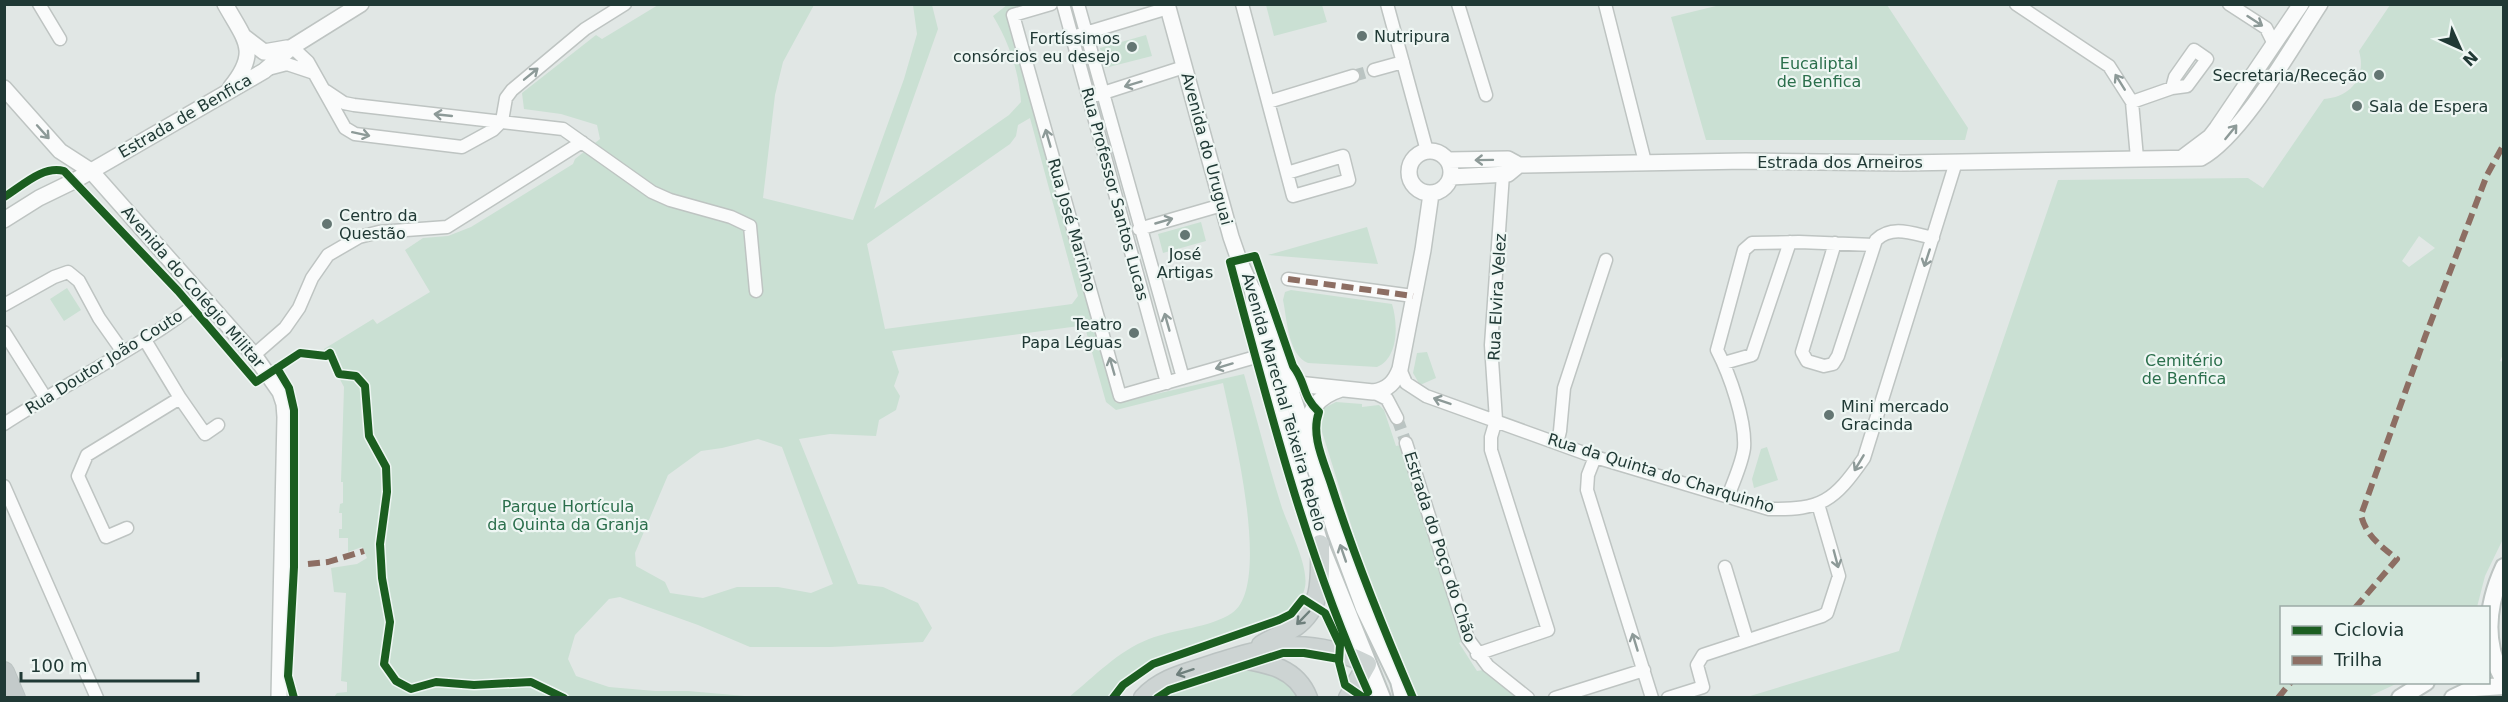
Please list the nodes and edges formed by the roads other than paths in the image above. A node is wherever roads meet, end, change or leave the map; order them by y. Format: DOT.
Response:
graph roads {
  1 [pos="39,4"];
  2 [pos="225,4"];
  3 [pos="361,4"];
  4 [pos="625,4"];
  5 [pos="1051,4"];
  6 [pos="1063,4"];
  7 [pos="1078,4"];
  8 [pos="1242,4"];
  9 [pos="1387,4"];
  10 [pos="1458,4"];
  11 [pos="1605,4"];
  12 [pos="2016,4"];
  13 [pos="2229,4"];
  14 [pos="2301,4"];
  15 [pos="2320,4"];
  16 [pos="1167,6"];
  17 [pos="1087,33"];
  18 [pos="243,36"];
  19 [pos="1072,36"];
  20 [pos="60,39"];
  21 [pos="2274,44"];
  22 [pos="292,47"];
  23 [pos="1403,62"];
  24 [pos="1184,68"];
  25 [pos="1374,70"];
  26 [pos="264,71"];
  27 [pos="314,73"];
  28 [pos="1353,76"];
  29 [pos="4,88"];
  30 [pos="2172,88"];
  31 [pos="326,91"];
  32 [pos="1103,93"];
  33 [pos="225,94"];
  34 [pos="1486,95"];
  35 [pos="1089,98"];
  36 [pos="1268,102"];
  37 [pos="2132,102"];
  38 [pos="354,105"];
  39 [pos="476,119"];
  40 [pos="501,121"];
  41 [pos="343,124"];
  42 [pos="473,142"];
  43 [pos="582,142"];
  44 [pos="1427,151"];
  45 [pos="2137,158"];
  46 [pos="2182,158"];
  47 [pos="1448,160"];
  48 [pos="1645,162"];
  49 [pos="1956,162"];
  50 [pos="1519,165"];
  51 [pos="91,171"];
  52 [pos="1287,173"];
  53 [pos="1503,174"];
  54 [pos="1451,177"];
  55 [pos="1431,194"];
  56 [pos="1222,205"];
  57 [pos="4,220"];
  58 [pos="1139,229"];
  59 [pos="1933,238"];
  60 [pos="1790,242"];
  61 [pos="1835,243"];
  62 [pos="1874,245"];
  63 [pos="1606,260"];
  64 [pos="1288,279"];
  65 [pos="756,291"];
  66 [pos="1254,291"];
  67 [pos="1413,296"];
  68 [pos="203,299"];
  69 [pos="4,305"];
  70 [pos="4,332"];
  71 [pos="145,340"];
  72 [pos="123,352"];
  73 [pos="254,355"];
  74 [pos="1267,356"];
  75 [pos="1724,363"];
  76 [pos="1400,369"];
  77 [pos="1183,378"];
  78 [pos="1167,383"];
  79 [pos="1288,383"];
  80 [pos="1341,389"];
  81 [pos="1373,392"];
  82 [pos="45,398"];
  83 [pos="180,398"];
  84 [pos="1276,398"];
  85 [pos="1397,418"];
  86 [pos="1496,420"];
  87 [pos="4,424"];
  88 [pos="218,425"];
  89 [pos="1307,437"];
  90 [pos="1406,443"];
  91 [pos="1557,443"];
  92 [pos="1595,457"];
  93 [pos="4,486"];
  94 [pos="1728,497"];
  95 [pos="1818,504"];
  96 [pos="127,528"];
  97 [pos="1320,544"];
  98 [pos="1725,567"];
  99 [pos="2504,567"];
  100 [pos="2490,606"];
  101 [pos="1364,608"];
  102 [pos="1747,640"];
  103 [pos="2490,642"];
  104 [pos="1252,651"];
  105 [pos="1477,654"];
  106 [pos="1232,657"];
  107 [pos="1367,664"];
  108 [pos="1644,670"];
  109 [pos="4,672"];
  110 [pos="2504,680"];
  111 [pos="2423,684"];
  112 [pos="2504,686"];
  113 [pos="15,698"];
  114 [pos="97,698"];
  115 [pos="279,698"];
  116 [pos="1143,698"];
  117 [pos="1308,698"];
  118 [pos="1348,698"];
  119 [pos="1382,698"];
  120 [pos="1398,698"];
  121 [pos="1403,698"];
  122 [pos="1528,698"];
  123 [pos="1555,698"];
  124 [pos="1652,698"];
  125 [pos="1668,698"];
  126 [pos="2400,698"];
  127 [pos="2453,698"];
  1 -- 20 [label="street"];
  2 -- 18 [label="street"];
  3 -- 22 [label="street, Estrada de Benfica"];
  40 -- 4 [label="street, one-way"];
  78 -- 5 [label="street, Rua José Marinho, one-way"];
  6 -- 19 [label="street, Rua Professor Santos Lucas"];
  7 -- 17 [label="street, Rua Professor Santos Lucas"];
  8 -- 36 [label="street"];
  9 -- 23 [label="street"];
  10 -- 34 [label="street"];
  11 -- 48 [label="street"];
  37 -- 12 [label="street, one-way"];
  13 -- 21 [label="street, one-way"];
  14 -- 21 [label="street"];
  46 -- 15 [label="street, Estrada dos Arneiros, one-way"];
  16 -- 17 [label="street"];
  16 -- 24 [label="street, Avenida do Uruguai"];
  17 -- 19 [label="street"];
  17 -- 32 [label="street, Rua Professor Santos Lucas"];
  18 -- 22 [label="street"];
  18 -- 33 [label="street"];
  19 -- 35 [label="street, Rua Professor Santos Lucas"];
  21 -- 46 [label="street"];
  22 -- 26 [label="street, Estrada de Benfica"];
  22 -- 27 [label="street"];
  23 -- 25 [label="street"];
  23 -- 44 [label="street"];
  24 -- 32 [label="street, one-way"];
  24 -- 56 [label="street, Avenida do Uruguai"];
  26 -- 27 [label="street"];
  26 -- 33 [label="street, Estrada de Benfica"];
  27 -- 31 [label="street"];
  28 -- 36 [label="street"];
  29 -- 51 [label="street, Avenida do Colégio Militar, one-way"];
  30 -- 37 [label="street"];
  31 -- 38 [label="street"];
  31 -- 41 [label="street"];
  32 -- 35 [label="street"];
  32 -- 58 [label="street, Rua Professor Santos Lucas"];
  33 -- 51 [label="street, Estrada de Benfica"];
  35 -- 78 [label="street, Rua Professor Santos Lucas"];
  36 -- 52 [label="street"];
  37 -- 45 [label="street"];
  39 -- 38 [label="street, one-way"];
  38 -- 41 [label="street"];
  39 -- 40 [label="street"];
  39 -- 42 [label="street"];
  40 -- 42 [label="street"];
  40 -- 43 [label="street"];
  41 -- 42 [label="street, one-way"];
  43 -- 65 [label="street"];
  43 -- 73 [label="street"];
  44 -- 47 [label="street"];
  44 -- 55 [label="street"];
  45 -- 46 [label="street, Estrada dos Arneiros"];
  45 -- 49 [label="street, Estrada dos Arneiros"];
  50 -- 47 [label="street, Estrada dos Arneiros, one-way"];
  47 -- 54 [label="street"];
  48 -- 49 [label="street, Estrada dos Arneiros"];
  48 -- 50 [label="street, Estrada dos Arneiros"];
  49 -- 59 [label="street, Rua da Quinta do Charquinho"];
  50 -- 53 [label="street, Estrada dos Arneiros"];
  51 -- 57 [label="street, Estrada de Benfica"];
  51 -- 68 [label="street, Avenida do Colégio Militar"];
  52 -- 52 [label="street"];
  53 -- 54 [label="street, Estrada dos Arneiros"];
  53 -- 86 [label="street, Rua Elvira Velez"];
  54 -- 55 [label="street"];
  55 -- 67 [label="street"];
  58 -- 56 [label="street, one-way"];
  56 -- 66 [label="street, Avenida do Uruguai"];
  77 -- 58 [label="street, Rua Professor Santos Lucas, one-way"];
  59 -- 62 [label="street"];
  59 -- 95 [label="street, Rua da Quinta do Charquinho, one-way"];
  60 -- 61 [label="street"];
  60 -- 75 [label="street"];
  60 -- 75 [label="street"];
  61 -- 62 [label="street"];
  61 -- 62 [label="street"];
  63 -- 91 [label="street"];
  64 -- 67 [label="street"];
  66 -- 74 [label="main road, Avenida Marechal Teixeira Rebelo"];
  66 -- 79 [label="main road, Avenida Marechal Teixeira Rebelo"];
  67 -- 76 [label="street"];
  68 -- 71 [label="street, Rua Doutor João Couto"];
  68 -- 73 [label="street, Avenida do Colégio Militar"];
  69 -- 72 [label="street"];
  70 -- 82 [label="street"];
  71 -- 72 [label="street, Rua Doutor João Couto"];
  71 -- 83 [label="street"];
  72 -- 82 [label="street, Rua Doutor João Couto"];
  73 -- 115 [label="street, Avenida do Colégio Militar"];
  74 -- 77 [label="street, Rua José Marinho, one-way"];
  74 -- 79 [label="main road"];
  74 -- 84 [label="main road, Avenida Marechal Teixeira Rebelo"];
  75 -- 94 [label="street"];
  76 -- 81 [label="street"];
  86 -- 76 [label="street, Rua da Quinta do Charquinho, one-way"];
  77 -- 78 [label="street, Rua José Marinho"];
  79 -- 80 [label="street"];
  79 -- 84 [label="main road"];
  79 -- 89 [label="main road, Avenida Marechal Teixeira Rebelo"];
  80 -- 81 [label="street"];
  80 -- 89 [label="street"];
  81 -- 85 [label="street"];
  82 -- 87 [label="street, Rua Doutor João Couto"];
  83 -- 88 [label="street"];
  83 -- 96 [label="street"];
  84 -- 97 [label="main road, Avenida Marechal Teixeira Rebelo"];
  86 -- 91 [label="street, Rua da Quinta do Charquinho"];
  86 -- 105 [label="street, Rua Elvira Velez"];
  101 -- 89 [label="main road, Avenida Marechal Teixeira Rebelo, one-way"];
  90 -- 105 [label="street, Estrada do Poço do Chão"];
  91 -- 92 [label="street, Rua da Quinta do Charquinho"];
  92 -- 94 [label="street, Rua da Quinta do Charquinho"];
  108 -- 92 [label="street, one-way"];
  93 -- 114 [label="street"];
  94 -- 95 [label="street, Rua da Quinta do Charquinho"];
  95 -- 102 [label="street, one-way"];
  97 -- 104 [label="main road, one-way"];
  97 -- 107 [label="main road, Avenida Marechal Teixeira Rebelo"];
  98 -- 102 [label="street"];
  99 -- 100 [label="main road"];
  101 -- 107 [label="main road"];
  101 -- 121 [label="main road, Avenida Marechal Teixeira Rebelo"];
  102 -- 125 [label="street"];
  103 -- 110 [label="main road"];
  104 -- 106 [label="main road"];
  104 -- 107 [label="main road"];
  105 -- 122 [label="street, Estrada do Poço do Chão"];
  106 -- 116 [label="main road, one-way"];
  106 -- 117 [label="main road"];
  107 -- 118 [label="main road"];
  107 -- 119 [label="main road, Avenida Marechal Teixeira Rebelo"];
  107 -- 120 [label="main road"];
  108 -- 123 [label="street"];
  108 -- 124 [label="street"];
  109 -- 113 [label="highway"];
  111 -- 126 [label="main road"];
  112 -- 127 [label="main road"];
}
